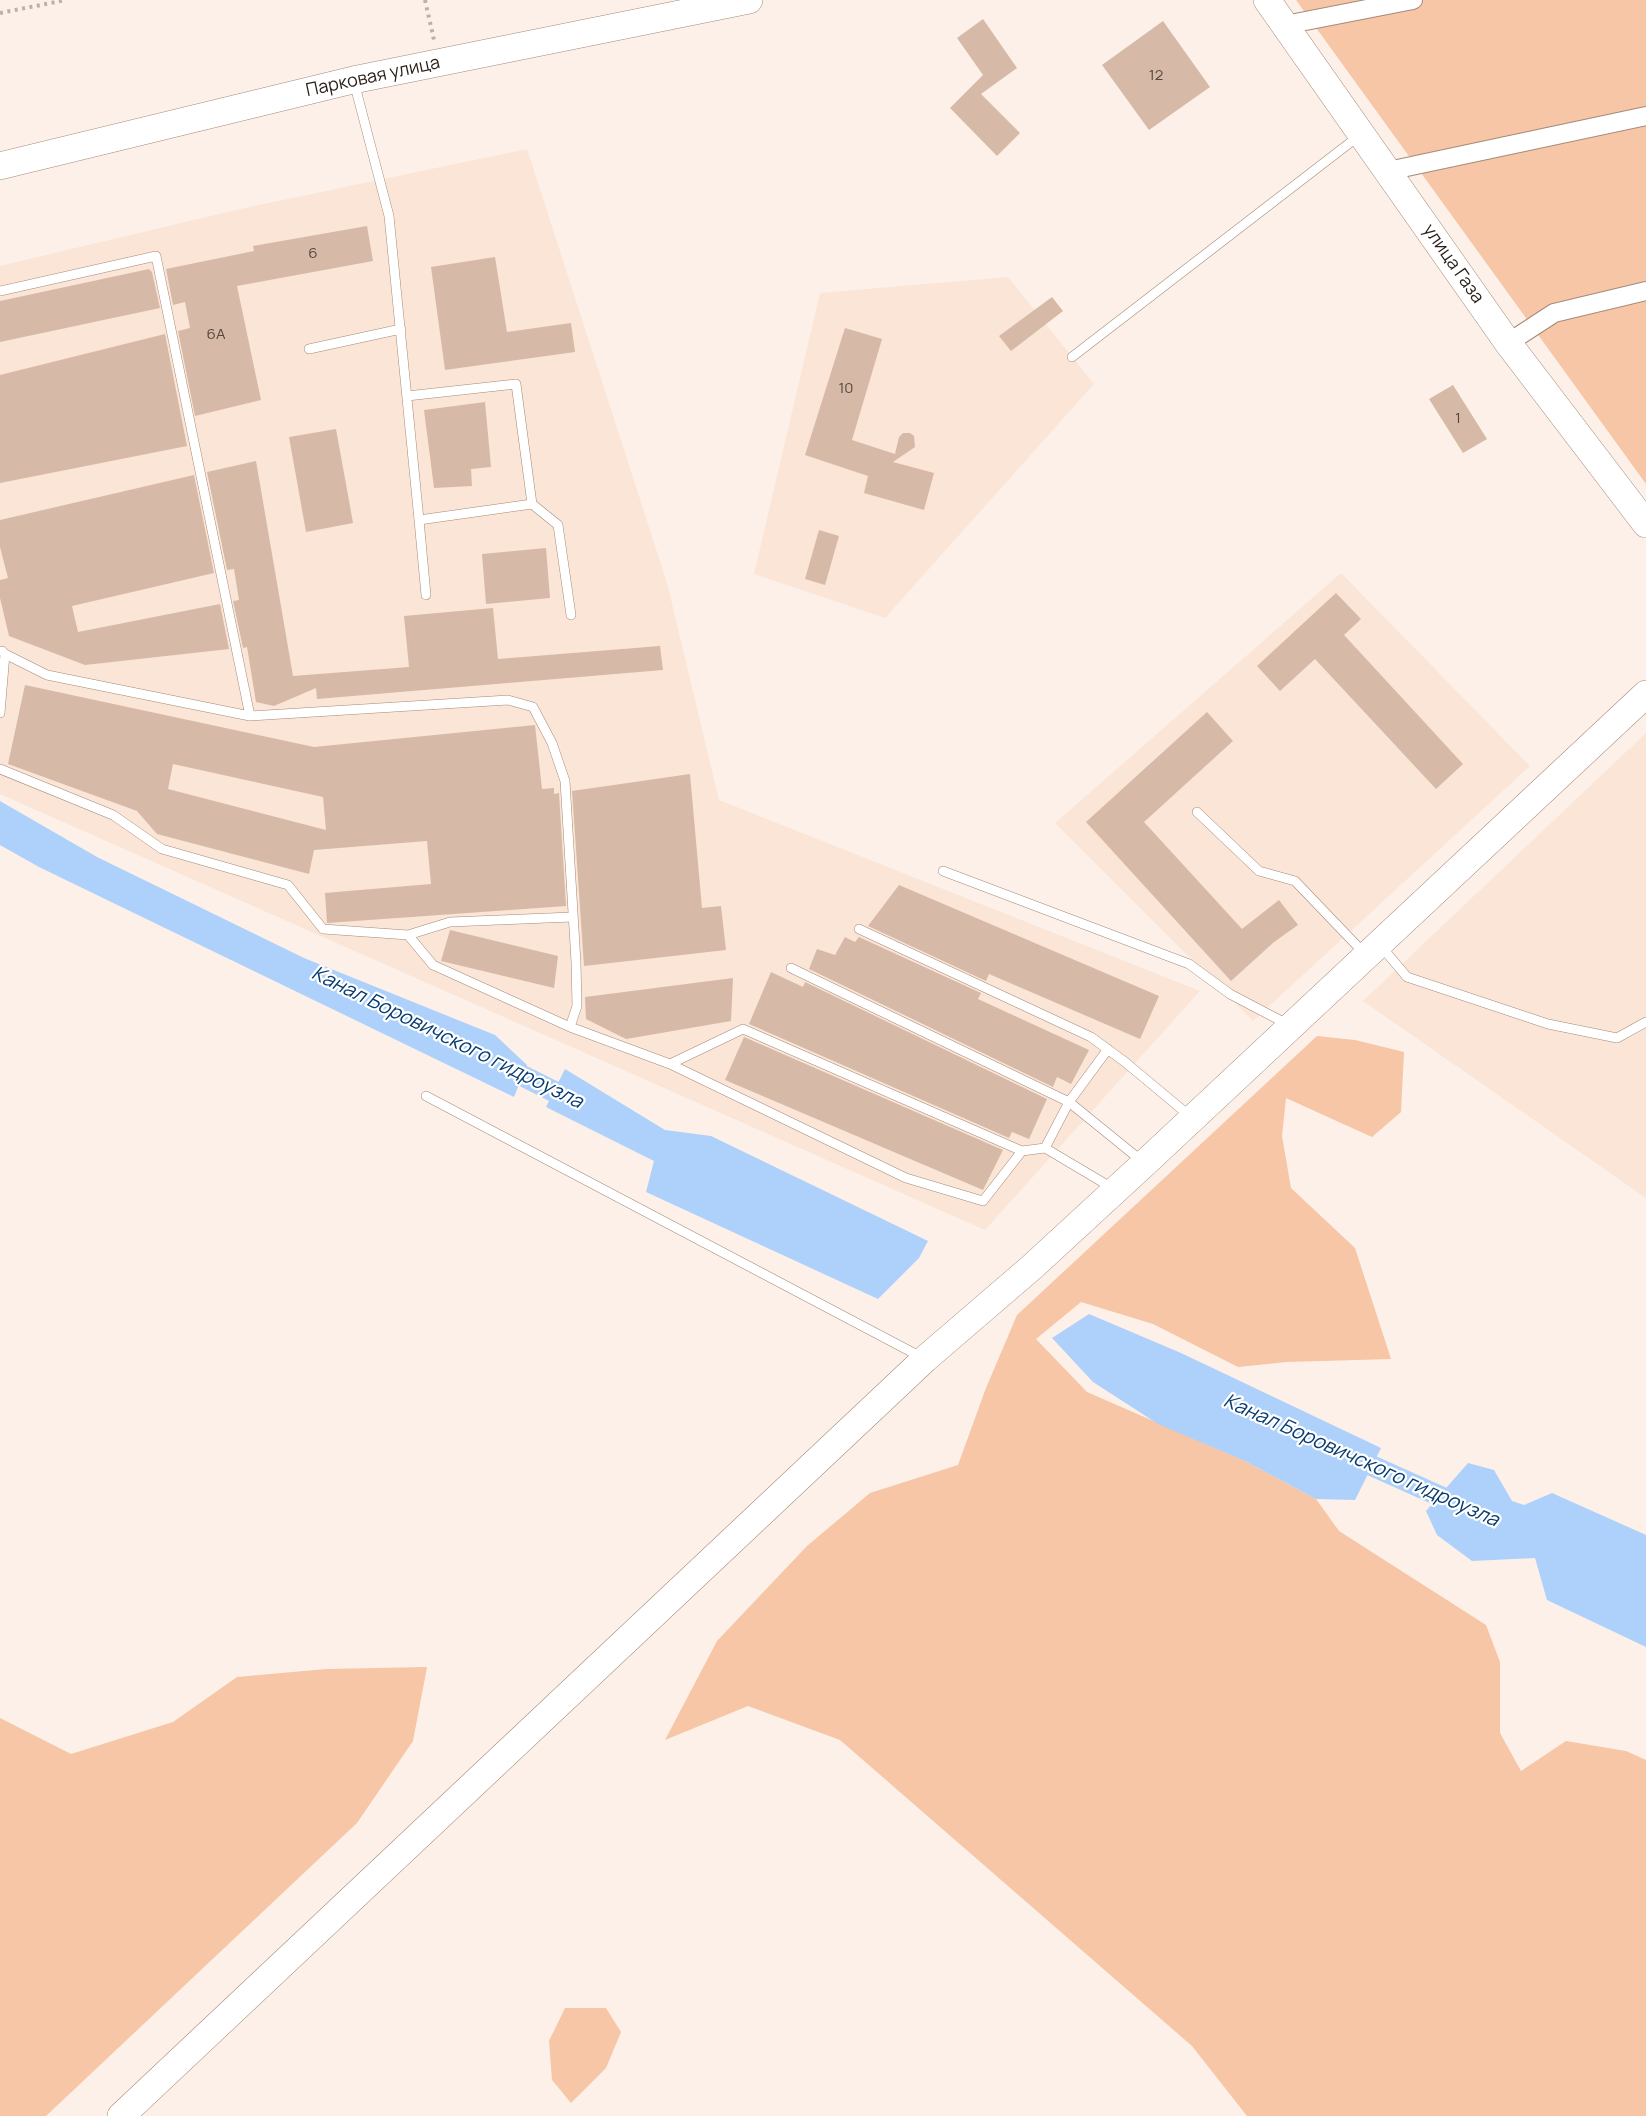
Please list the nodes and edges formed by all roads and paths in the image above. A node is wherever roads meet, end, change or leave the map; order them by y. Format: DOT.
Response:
graph roads {
  1 [pos="66,0"];
  2 [pos="425,0"];
  3 [pos="749,0"];
  4 [pos="1267,0"];
  5 [pos="1413,0"];
  6 [pos="0,13"];
  7 [pos="1285,25"];
  8 [pos="440,63"];
  9 [pos="353,80"];
  10 [pos="1646,116"];
  11 [pos="1362,134"];
  12 [pos="0,166"];
  13 [pos="1388,171"];
  14 [pos="0,291"];
  15 [pos="1646,291"];
  16 [pos="401,329"];
  17 [pos="1508,343"];
  18 [pos="309,349"];
  19 [pos="1072,357"];
  20 [pos="407,396"];
  21 [pos="532,504"];
  22 [pos="419,520"];
  23 [pos="1646,524"];
  24 [pos="426,595"];
  25 [pos="571,615"];
  26 [pos="3,652"];
  27 [pos="1646,694"];
  28 [pos="0,713"];
  29 [pos="250,716"];
  30 [pos="0,769"];
  31 [pos="1197,812"];
  32 [pos="943,871"];
  33 [pos="572,917"];
  34 [pos="859,928"];
  35 [pos="408,935"];
  36 [pos="1374,951"];
  37 [pos="791,968"];
  38 [pos="1646,1022"];
  39 [pos="570,1027"];
  40 [pos="1292,1027"];
  41 [pos="1108,1049"];
  42 [pos="670,1064"];
  43 [pos="426,1096"];
  44 [pos="1069,1102"];
  45 [pos="1193,1118"];
  46 [pos="1045,1148"];
  47 [pos="1022,1151"];
  48 [pos="1145,1163"];
  49 [pos="1116,1190"];
  50 [pos="925,1359"];
  51 [pos="121,2116"];
  1 -- 6 [label="path"];
  2 -- 8 [label="path"];
  3 -- 8 [label="main road, Парковая улица"];
  4 -- 7 [label="main road, улица Газа"];
  5 -- 7 [label="street"];
  7 -- 11 [label="main road, улица Газа"];
  8 -- 9 [label="main road, Парковая улица"];
  9 -- 12 [label="main road, Парковая улица"];
  9 -- 16 [label="lane"];
  10 -- 13 [label="street"];
  11 -- 13 [label="main road, улица Газа"];
  11 -- 19 [label="lane"];
  13 -- 17 [label="main road, улица Газа"];
  14 -- 29 [label="lane"];
  15 -- 17 [label="street"];
  16 -- 18 [label="lane"];
  16 -- 20 [label="lane"];
  17 -- 23 [label="main road, улица Газа"];
  20 -- 21 [label="lane"];
  20 -- 22 [label="lane"];
  21 -- 22 [label="lane"];
  21 -- 25 [label="lane"];
  22 -- 24 [label="lane"];
  26 -- 28 [label="lane"];
  26 -- 29 [label="lane"];
  27 -- 36 [label="main road"];
  29 -- 33 [label="lane"];
  30 -- 35 [label="lane"];
  31 -- 36 [label="lane"];
  32 -- 40 [label="lane"];
  33 -- 35 [label="lane"];
  33 -- 39 [label="lane"];
  34 -- 41 [label="lane"];
  35 -- 39 [label="lane"];
  36 -- 38 [label="lane"];
  36 -- 40 [label="main road"];
  37 -- 44 [label="lane"];
  39 -- 42 [label="lane"];
  40 -- 45 [label="main road"];
  41 -- 44 [label="lane"];
  41 -- 45 [label="lane"];
  42 -- 47 [label="lane"];
  42 -- 47 [label="lane"];
  43 -- 50 [label="lane"];
  44 -- 46 [label="lane"];
  44 -- 48 [label="lane"];
  45 -- 48 [label="main road"];
  46 -- 47 [label="lane"];
  46 -- 49 [label="lane"];
  48 -- 49 [label="main road"];
  49 -- 50 [label="main road"];
  50 -- 51 [label="main road"];
}
